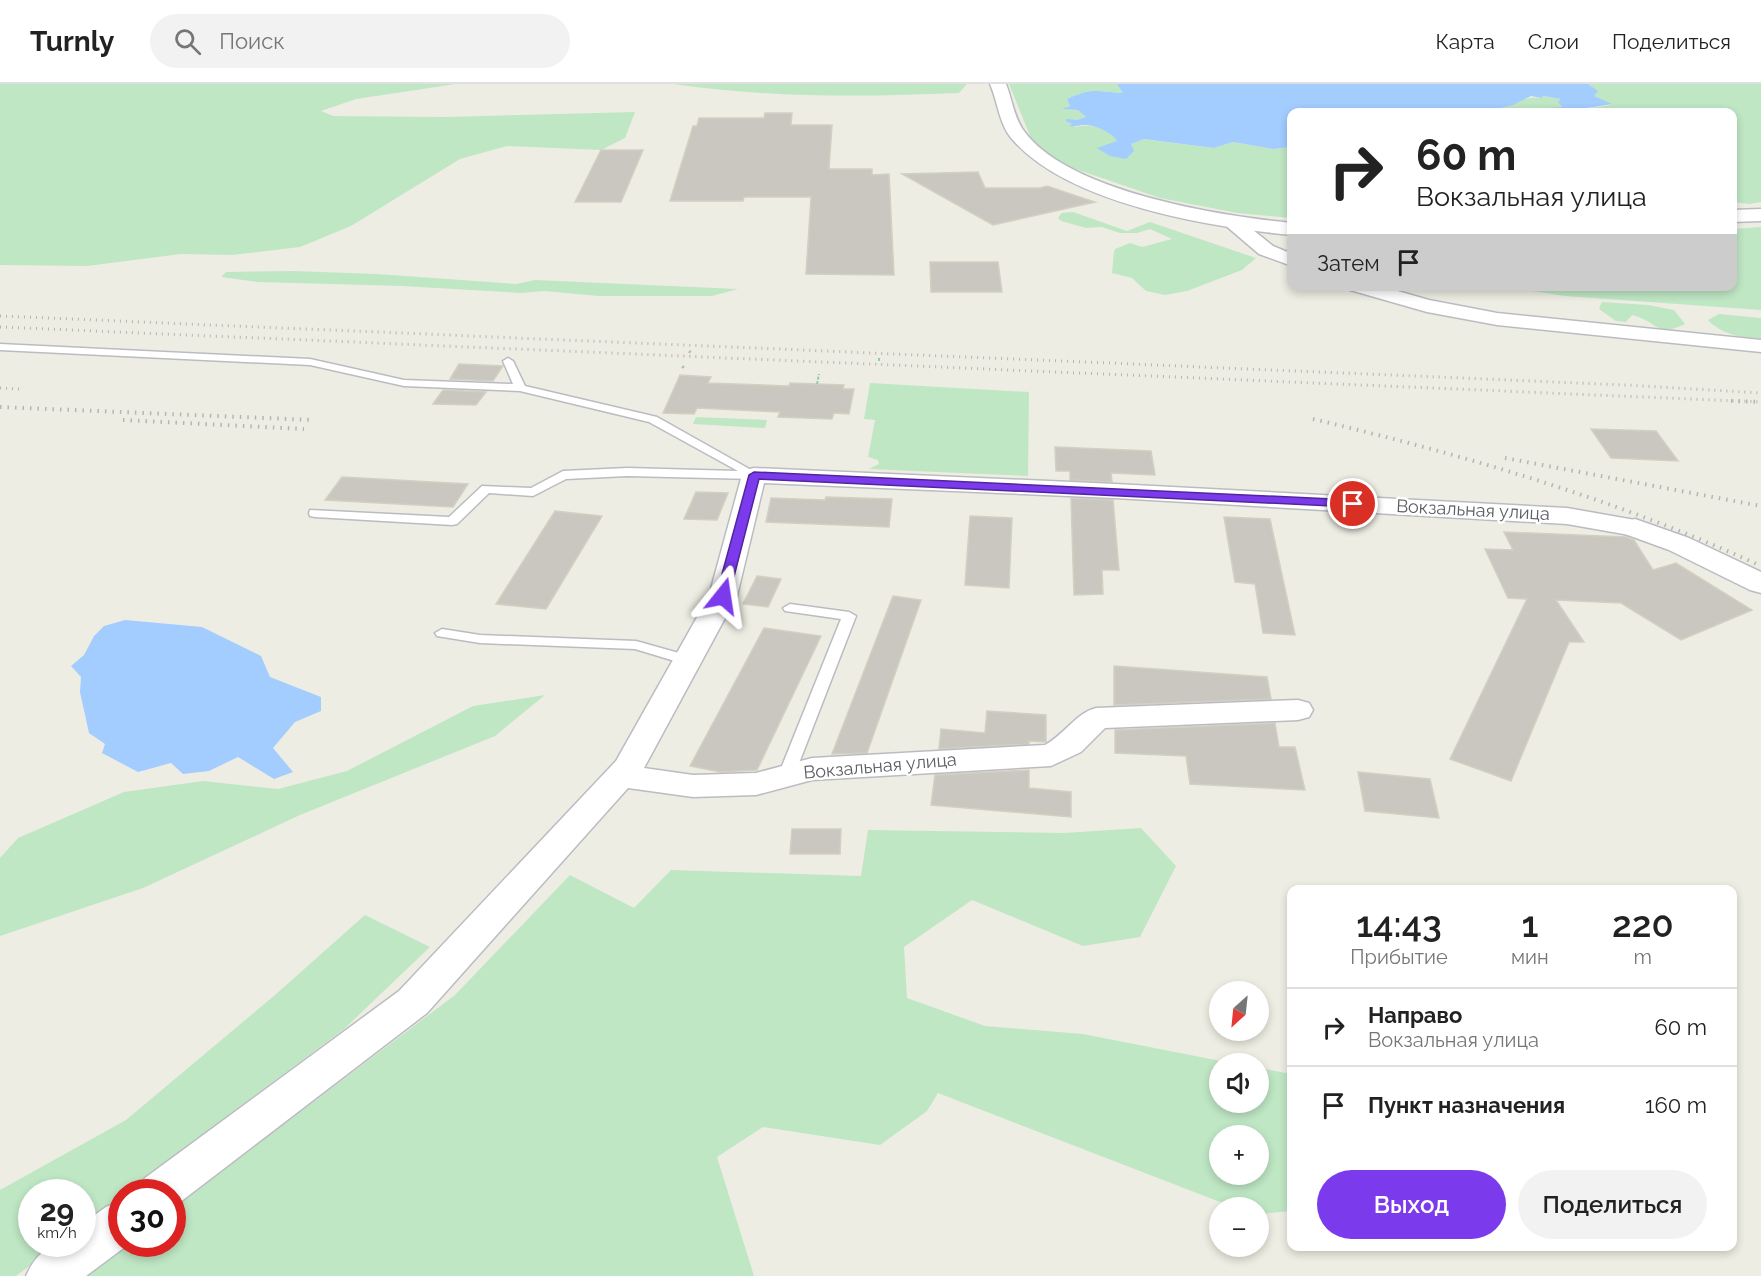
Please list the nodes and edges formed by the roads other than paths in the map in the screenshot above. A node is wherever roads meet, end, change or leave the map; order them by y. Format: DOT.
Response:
graph roads {
  1 [pos="1000,89"];
  2 [pos="1761,215"];
  3 [pos="1737,216"];
  4 [pos="1230,221"];
  5 [pos="1287,228"];
  6 [pos="1287,259"];
  7 [pos="1374,291"];
  8 [pos="1761,346"];
  9 [pos="0,347"];
  10 [pos="508,361"];
  11 [pos="520,388"];
  12 [pos="754,475"];
  13 [pos="315,513"];
  14 [pos="1635,528"];
  15 [pos="1761,584"];
  16 [pos="790,608"];
  17 [pos="442,633"];
  18 [pos="688,660"];
  19 [pos="1298,710"];
  20 [pos="620,776"];
  21 [pos="786,776"];
  22 [pos="177,1179"];
  23 [pos="108,1232"];
  24 [pos="50,1276"];
  1 -- 4 [label="main road"];
  2 -- 3 [label="main road"];
  4 -- 5 [label="main road"];
  4 -- 6 [label="street"];
  7 -- 8 [label="street"];
  9 -- 11 [label="lane"];
  10 -- 11 [label="lane"];
  11 -- 12 [label="lane"];
  12 -- 13 [label="lane"];
  12 -- 14 [label="street, Вокзальная улица"];
  12 -- 18 [label="street"];
  14 -- 15 [label="main road"];
  16 -- 21 [label="lane"];
  17 -- 18 [label="lane"];
  18 -- 20 [label="street"];
  19 -- 21 [label="street, Вокзальная улица"];
  20 -- 21 [label="street, Вокзальная улица"];
  20 -- 22 [label="street"];
  23 -- 24 [label="street"];
}
